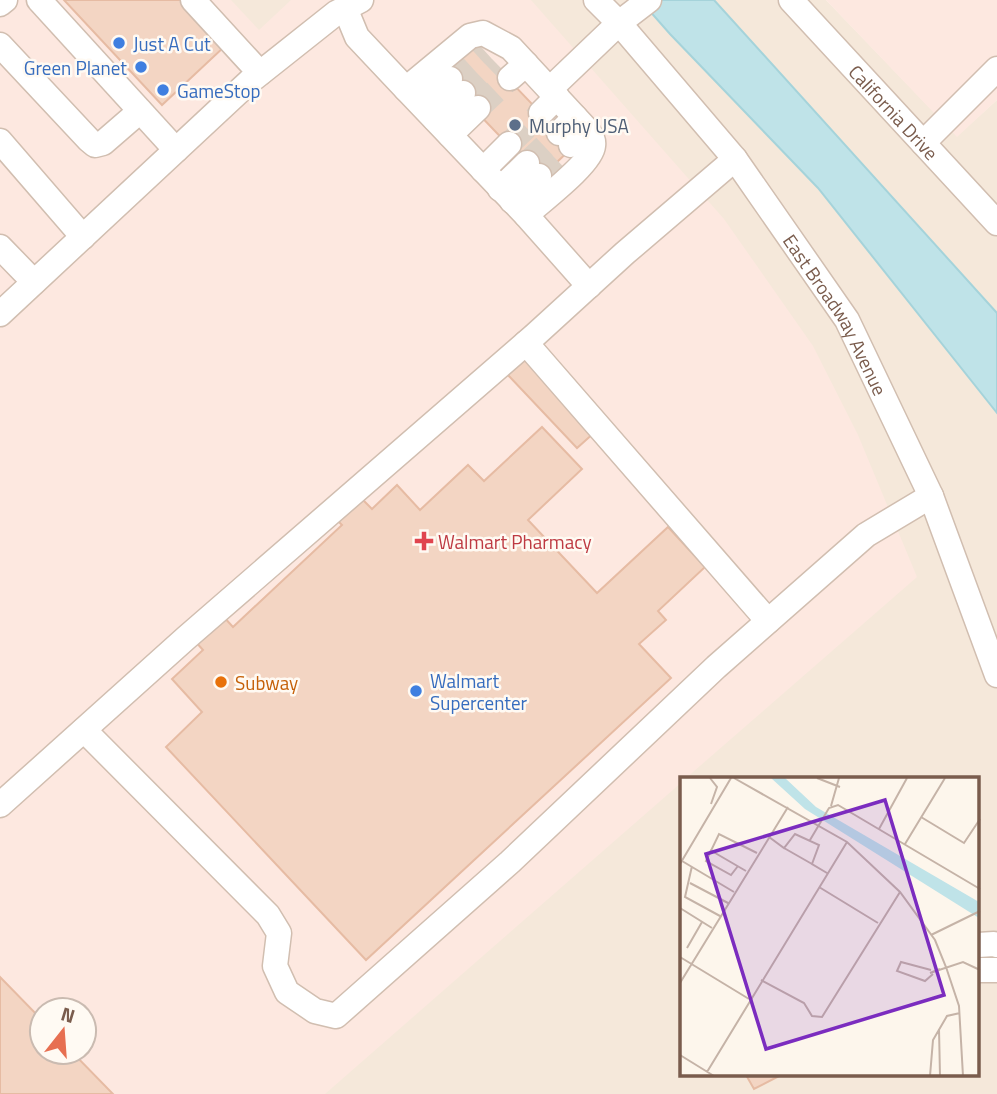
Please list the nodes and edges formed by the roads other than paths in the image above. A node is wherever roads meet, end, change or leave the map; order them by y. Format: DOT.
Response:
graph roads {
  1 [pos="5,0"];
  2 [pos="39,0"];
  3 [pos="193,0"];
  4 [pos="596,0"];
  5 [pos="791,0"];
  6 [pos="645,3"];
  7 [pos="0,4"];
  8 [pos="353,4"];
  9 [pos="619,23"];
  10 [pos="0,45"];
  11 [pos="997,69"];
  12 [pos="260,73"];
  13 [pos="550,100"];
  14 [pos="140,111"];
  15 [pos="428,112"];
  16 [pos="0,141"];
  17 [pos="923,143"];
  18 [pos="509,144"];
  19 [pos="176,150"];
  20 [pos="735,159"];
  21 [pos="483,170"];
  22 [pos="533,170"];
  23 [pos="513,201"];
  24 [pos="997,223"];
  25 [pos="83,237"];
  26 [pos="0,247"];
  27 [pos="34,282"];
  28 [pos="589,286"];
  29 [pos="0,314"];
  30 [pos="526,343"];
  31 [pos="932,496"];
  32 [pos="768,621"];
  33 [pos="997,675"];
  34 [pos="84,730"];
  35 [pos="0,805"];
  36 [pos="979,945"];
  37 [pos="997,945"];
  38 [pos="997,970"];
  39 [pos="979,971"];
  1 -- 7 [label="street"];
  2 -- 14 [label="street"];
  3 -- 12 [label="street"];
  4 -- 9 [label="street, East Broadway Avenue"];
  5 -- 17 [label="street, California Drive"];
  6 -- 9 [label="street"];
  8 -- 12 [label="street"];
  8 -- 15 [label="street"];
  9 -- 13 [label="street"];
  9 -- 20 [label="street, East Broadway Avenue"];
  10 -- 14 [label="street"];
  11 -- 17 [label="street"];
  12 -- 19 [label="street"];
  13 -- 15 [label="street"];
  13 -- 23 [label="street"];
  14 -- 19 [label="street"];
  15 -- 15 [label="street"];
  15 -- 21 [label="street"];
  16 -- 25 [label="street"];
  17 -- 24 [label="street, California Drive"];
  18 -- 21 [label="street"];
  19 -- 25 [label="street"];
  20 -- 28 [label="street"];
  20 -- 31 [label="street, East Broadway Avenue"];
  21 -- 23 [label="street"];
  22 -- 23 [label="street"];
  23 -- 28 [label="street"];
  25 -- 27 [label="street"];
  26 -- 27 [label="street"];
  27 -- 29 [label="street"];
  28 -- 30 [label="street"];
  30 -- 32 [label="street"];
  30 -- 34 [label="street"];
  31 -- 32 [label="street"];
  31 -- 33 [label="street, East Broadway Avenue"];
  32 -- 34 [label="street"];
  34 -- 35 [label="street"];
  36 -- 37 [label="street"];
  38 -- 39 [label="street"];
}
